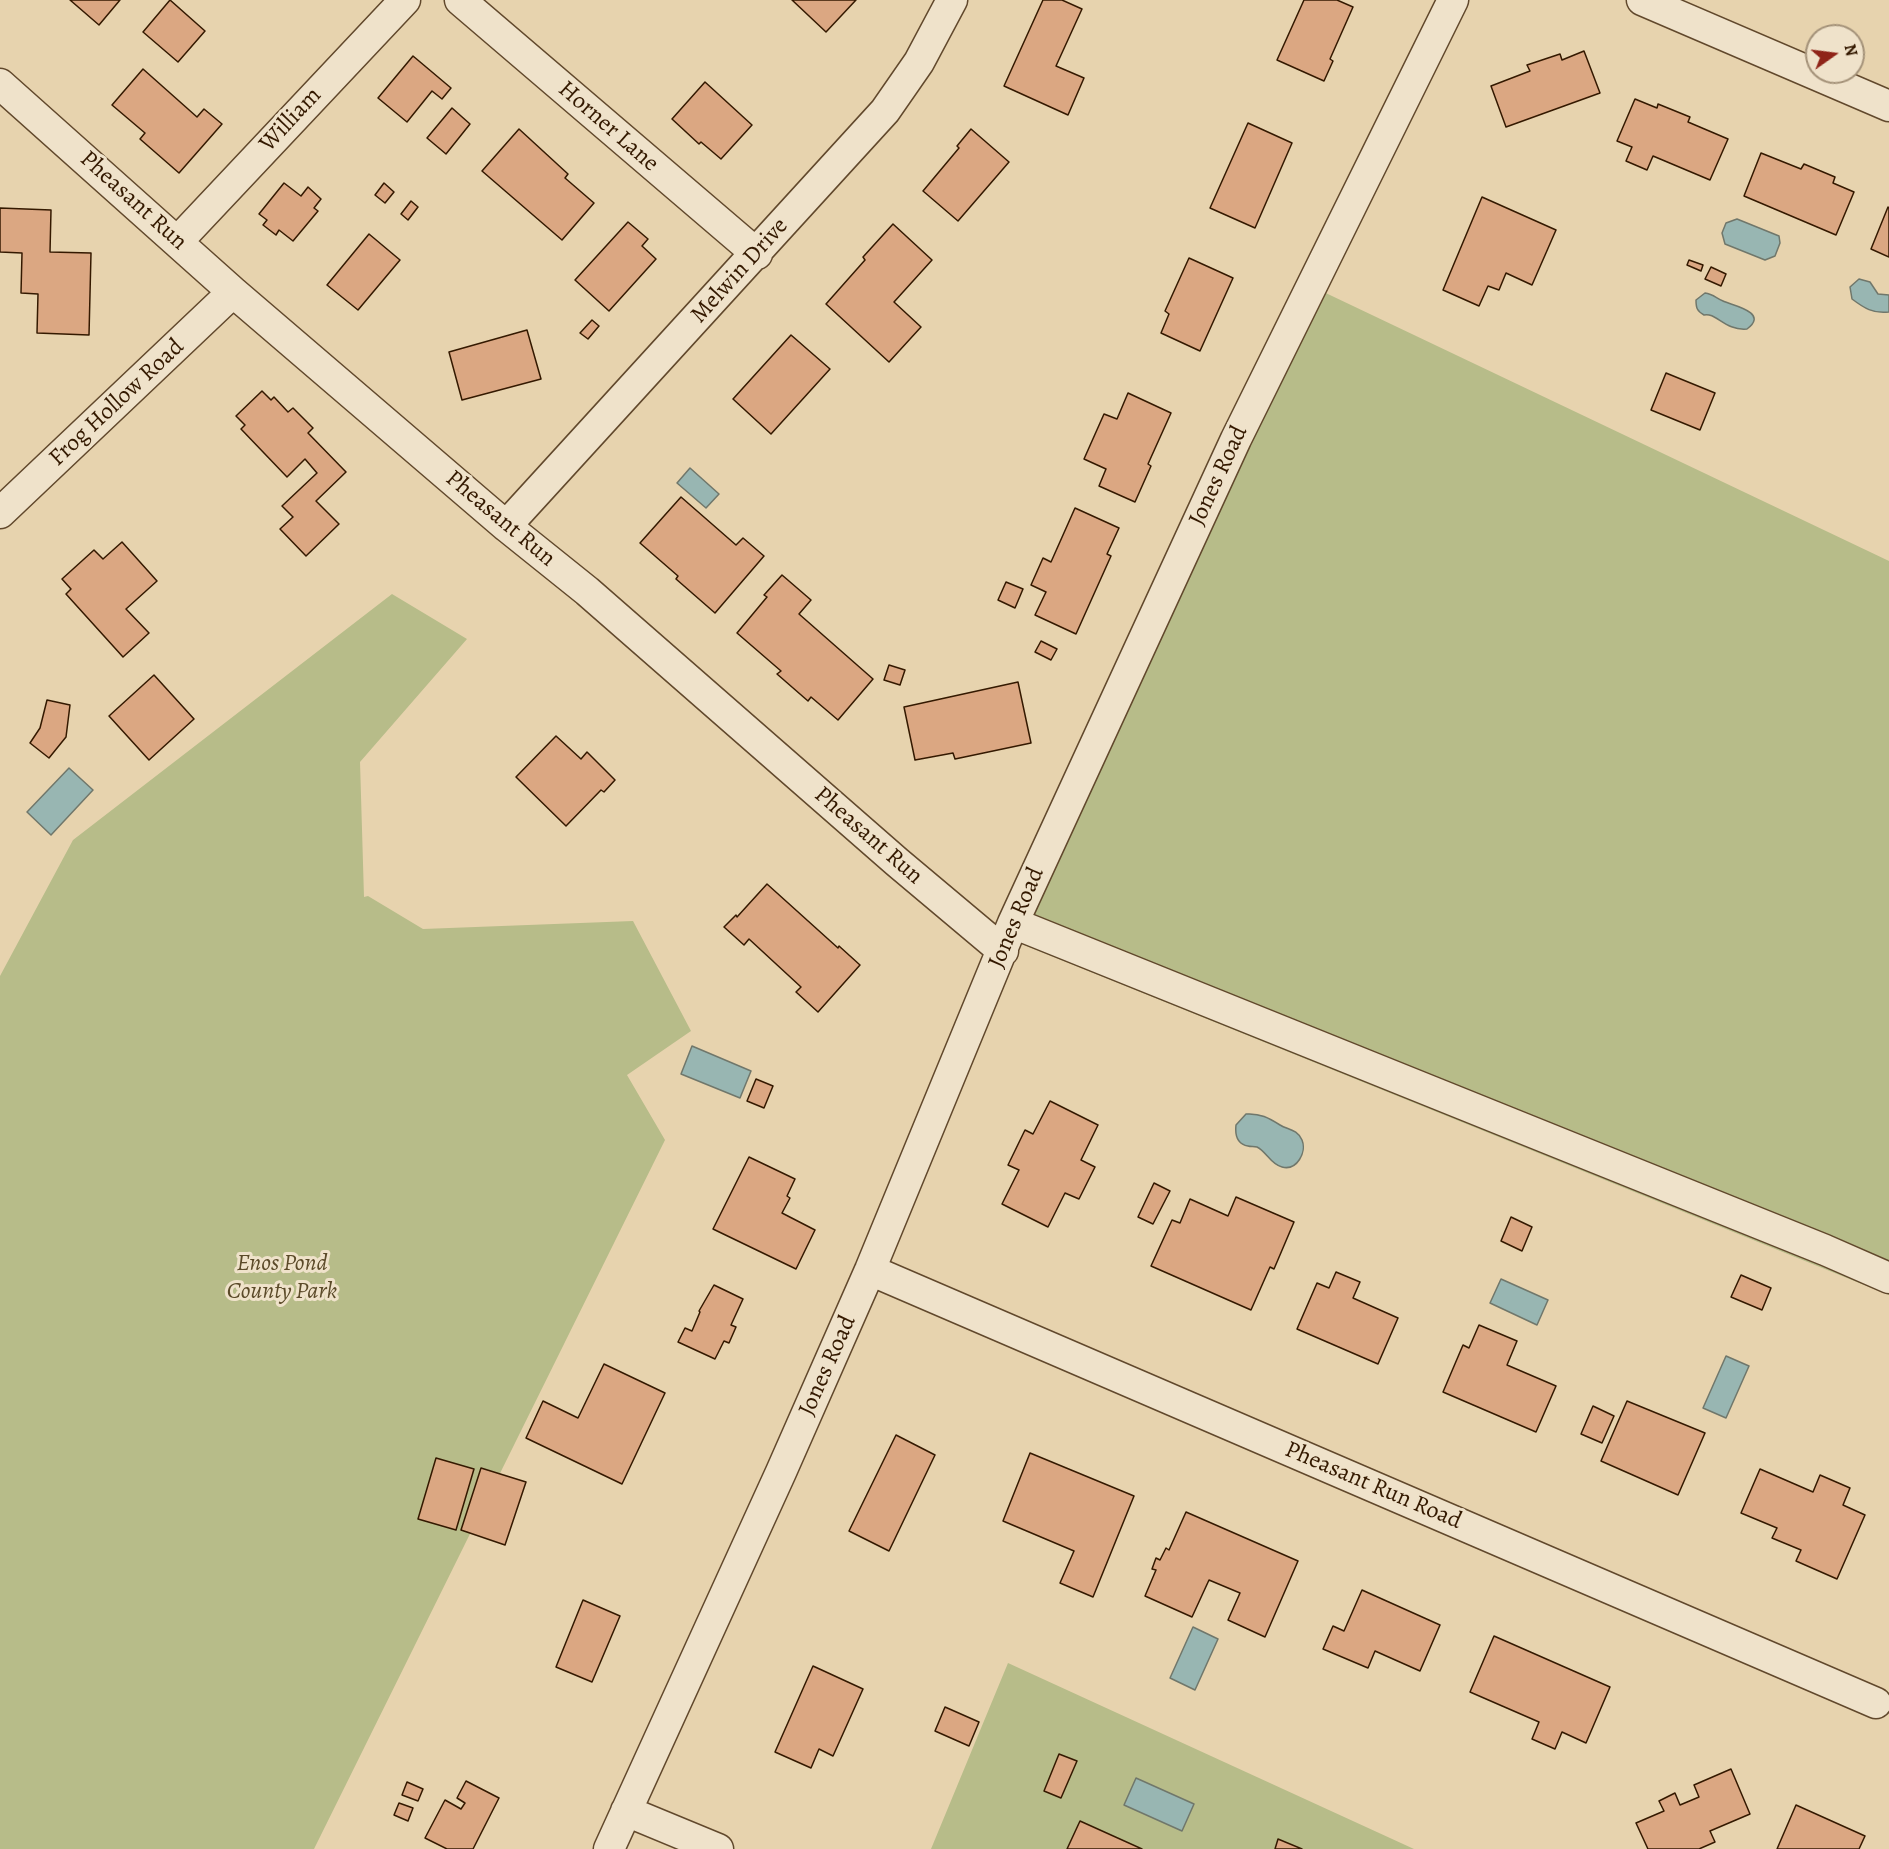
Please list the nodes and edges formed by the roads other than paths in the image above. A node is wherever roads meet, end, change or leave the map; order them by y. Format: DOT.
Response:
graph roads {
  1 [pos="405,0"];
  2 [pos="460,0"];
  3 [pos="952,0"];
  4 [pos="1453,0"];
  5 [pos="1642,0"];
  6 [pos="0,84"];
  7 [pos="1889,106"];
  8 [pos="178,242"];
  9 [pos="756,254"];
  10 [pos="233,292"];
  11 [pos="0,513"];
  12 [pos="506,526"];
  13 [pos="1013,923"];
  14 [pos="1003,951"];
  15 [pos="870,1270"];
  16 [pos="1889,1278"];
  17 [pos="1876,1703"];
  18 [pos="626,1811"];
  19 [pos="609,1849"];
  20 [pos="718,1849"];
  1 -- 8 [label="street, William"];
  2 -- 9 [label="street, Horner Lane"];
  3 -- 9 [label="street, Melwin Drive"];
  4 -- 13 [label="street, Jones Road"];
  5 -- 7 [label="street"];
  6 -- 8 [label="street, Pheasant Run"];
  8 -- 10 [label="street, Pheasant Run"];
  9 -- 12 [label="street, Melwin Drive"];
  10 -- 11 [label="street, Frog Hollow Road"];
  10 -- 12 [label="street, Pheasant Run"];
  12 -- 14 [label="street, Pheasant Run"];
  13 -- 14 [label="street, Jones Road"];
  13 -- 16 [label="street"];
  14 -- 15 [label="street, Jones Road"];
  15 -- 17 [label="street, Pheasant Run Road"];
  15 -- 18 [label="street, Jones Road"];
  18 -- 19 [label="street, Jones Road"];
  18 -- 20 [label="street"];
}
